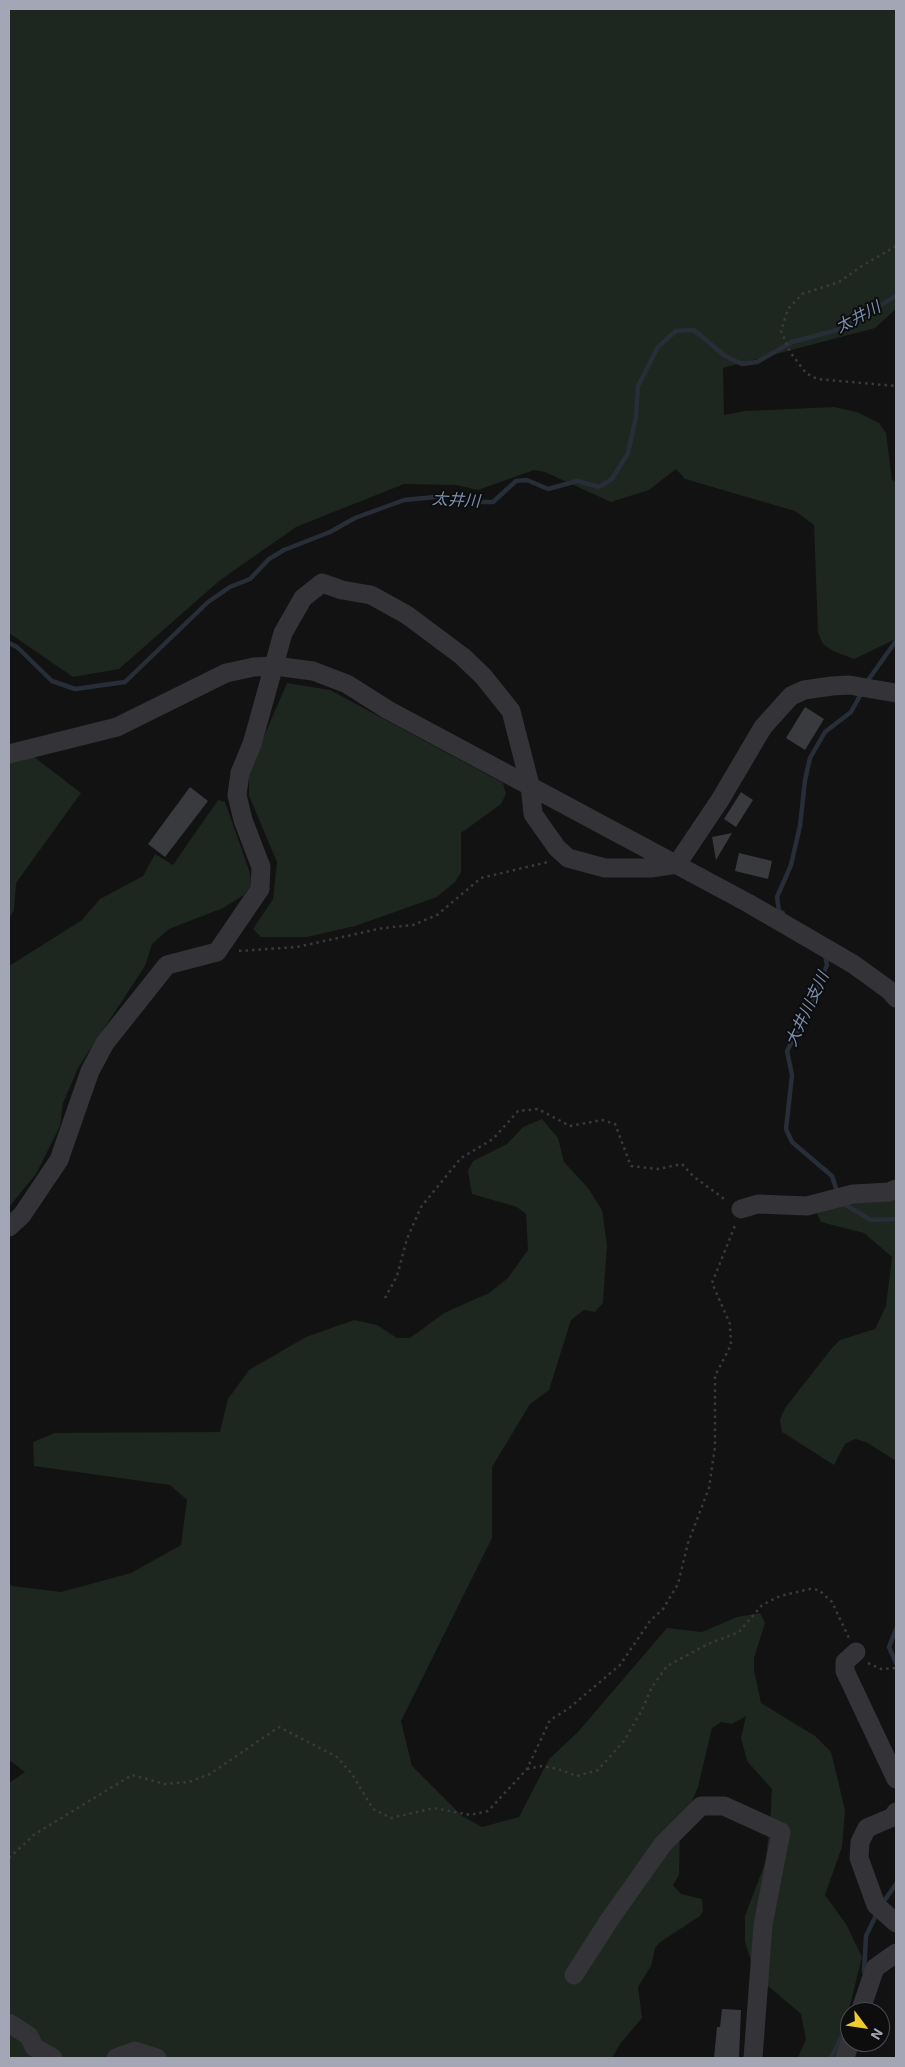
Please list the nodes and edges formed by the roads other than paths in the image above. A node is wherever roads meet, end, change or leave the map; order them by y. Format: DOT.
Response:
graph roads {
  1 [pos="275,666"];
  2 [pos="888,692"];
  3 [pos="9,754"];
  4 [pos="530,785"];
  5 [pos="677,864"];
  6 [pos="896,998"];
  7 [pos="896,1189"];
  8 [pos="741,1209"];
  9 [pos="9,1228"];
  10 [pos="856,1652"];
  11 [pos="896,1780"];
  12 [pos="896,1812"];
  13 [pos="887,1914"];
  14 [pos="896,1953"];
  15 [pos="574,1975"];
  16 [pos="863,2002"];
  17 [pos="9,2023"];
  18 [pos="53,2058"];
  19 [pos="116,2058"];
  20 [pos="157,2058"];
  21 [pos="753,2058"];
  1 -- 3 [label="street"];
  1 -- 4 [label="street"];
  1 -- 4 [label="street"];
  1 -- 9 [label="street"];
  2 -- 5 [label="street"];
  4 -- 5 [label="street"];
  4 -- 5 [label="street"];
  5 -- 6 [label="street"];
  7 -- 8 [label="street"];
  10 -- 11 [label="street"];
  12 -- 13 [label="street"];
  14 -- 16 [label="street"];
  15 -- 21 [label="street"];
  17 -- 18 [label="street"];
  19 -- 20 [label="street"];
}
